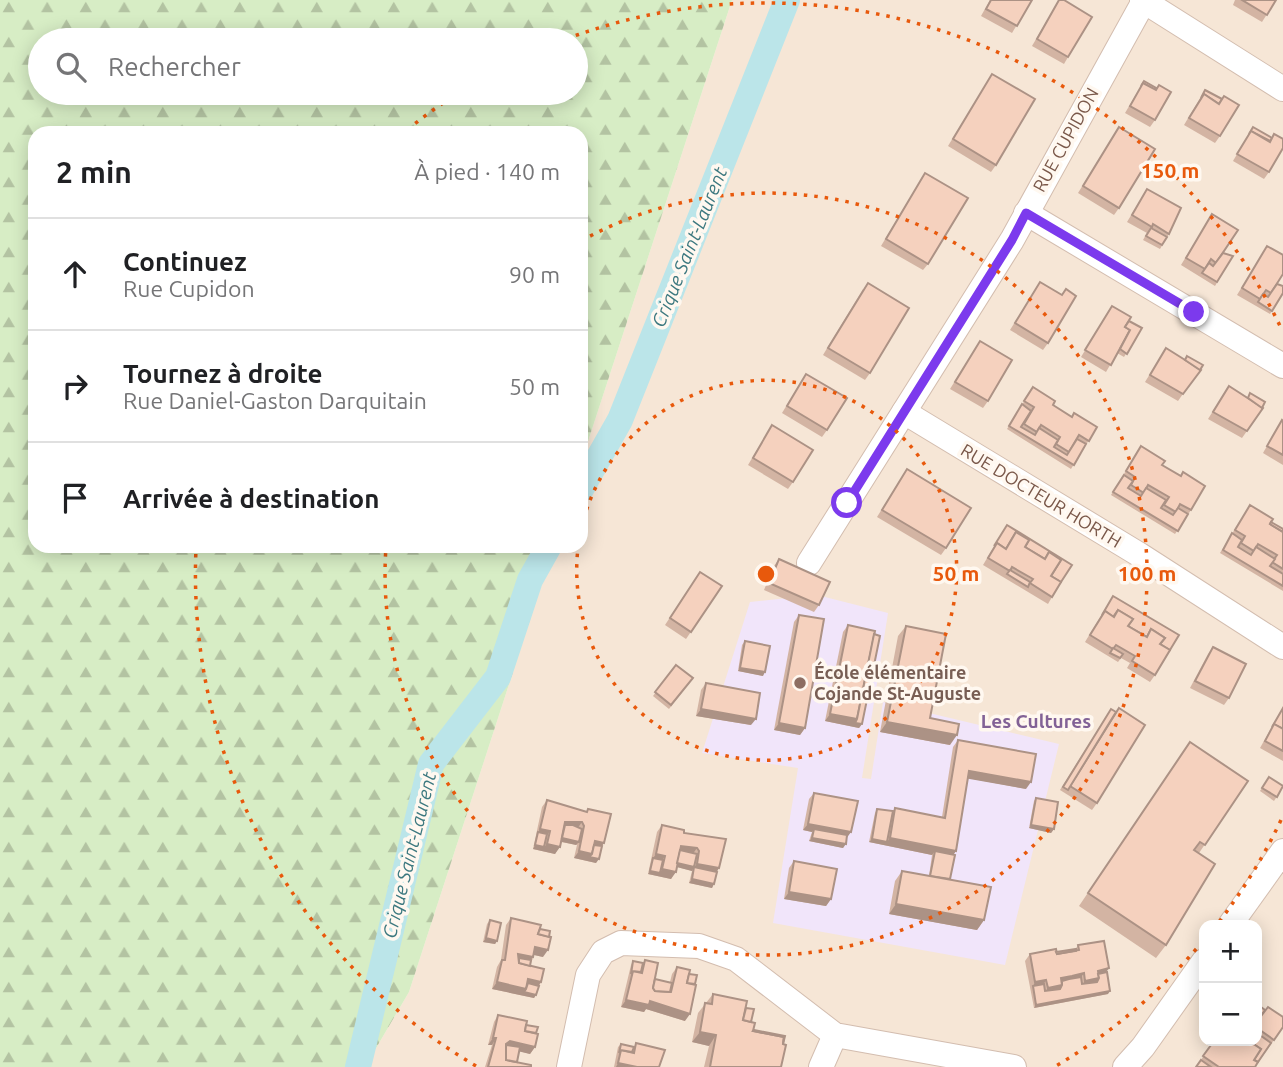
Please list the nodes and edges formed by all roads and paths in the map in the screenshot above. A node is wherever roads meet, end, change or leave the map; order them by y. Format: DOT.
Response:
graph roads {
  1 [pos="1143,1"];
  2 [pos="1283,89"];
  3 [pos="1026,213"];
  4 [pos="1283,366"];
  5 [pos="904,412"];
  6 [pos="810,563"];
  7 [pos="1283,647"];
  8 [pos="1283,851"];
  9 [pos="1234,920"];
  10 [pos="1199,968"];
  11 [pos="835,1035"];
  12 [pos="569,1067"];
  13 [pos="821,1067"];
  14 [pos="1014,1067"];
  15 [pos="1125,1067"];
  1 -- 2 [label="street"];
  1 -- 3 [label="street, RUE CUPIDON"];
  3 -- 4 [label="street"];
  3 -- 5 [label="street, RUE CUPIDON"];
  5 -- 6 [label="street, RUE CUPIDON"];
  5 -- 7 [label="street, RUE DOCTEUR HORTH"];
  8 -- 9 [label="street"];
  10 -- 15 [label="street"];
  11 -- 12 [label="street"];
  11 -- 13 [label="street"];
  11 -- 14 [label="street"];
}
